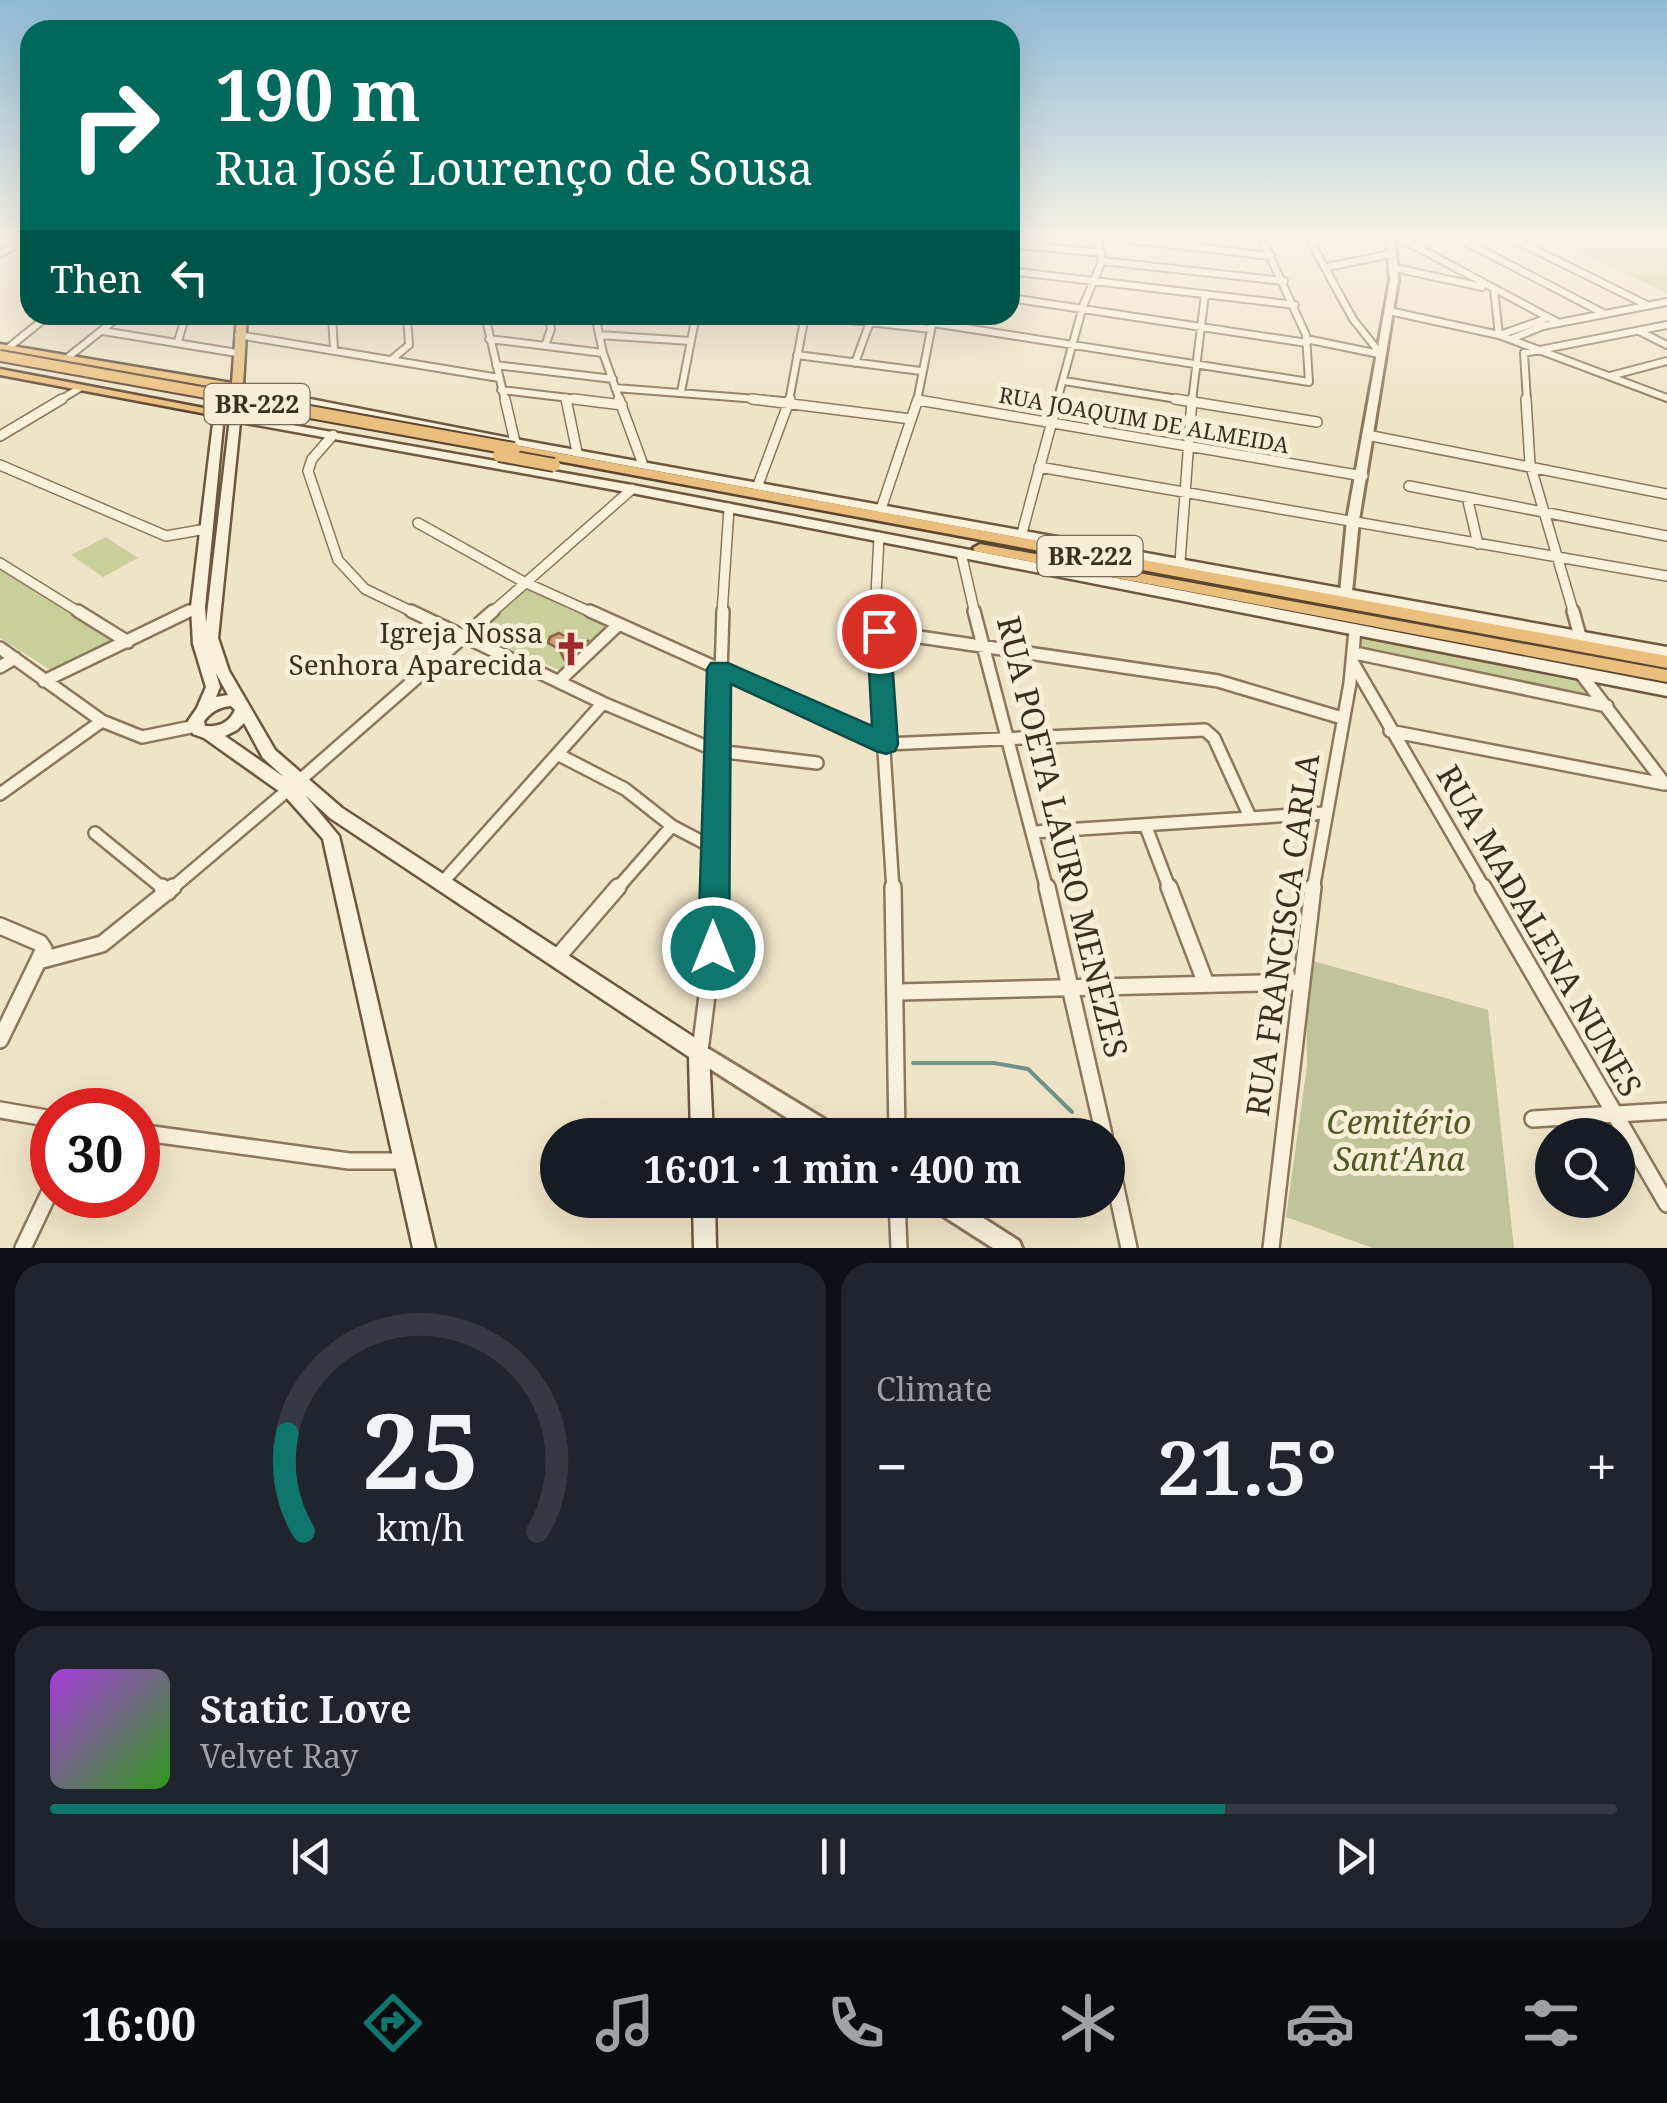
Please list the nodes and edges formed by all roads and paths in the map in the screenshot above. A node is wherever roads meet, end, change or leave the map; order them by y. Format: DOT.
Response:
graph roads {
  1 [pos="1088,295"];
  2 [pos="1200,295"];
  3 [pos="1217,295"];
  4 [pos="1291,295"];
  5 [pos="1342,295"];
  6 [pos="1391,295"];
  7 [pos="1495,295"];
  8 [pos="1504,295"];
  9 [pos="1569,295"];
  10 [pos="1632,295"];
  11 [pos="1633,295"];
  12 [pos="1020,299"];
  13 [pos="1667,299"];
  14 [pos="1648,303"];
  15 [pos="1083,306"];
  16 [pos="1296,306"];
  17 [pos="1596,309"];
  18 [pos="1388,313"];
  19 [pos="1605,314"];
  20 [pos="1548,318"];
  21 [pos="1558,323"];
  22 [pos="1434,324"];
  23 [pos="35,325"];
  24 [pos="110,325"];
  25 [pos="183,325"];
  26 [pos="240,325"];
  27 [pos="333,325"];
  28 [pos="408,325"];
  29 [pos="487,325"];
  30 [pos="551,325"];
  31 [pos="596,325"];
  32 [pos="694,325"];
  33 [pos="803,325"];
  34 [pos="869,325"];
  35 [pos="932,325"];
  36 [pos="953,325"];
  37 [pos="1200,325"];
  38 [pos="1667,325"];
  39 [pos="103,331"];
  40 [pos="1638,331"];
  41 [pos="238,335"];
  42 [pos="598,336"];
  43 [pos="1499,336"];
  44 [pos="489,339"];
  45 [pos="1511,340"];
  46 [pos="178,341"];
  47 [pos="690,341"];
  48 [pos="1307,341"];
  49 [pos="1073,343"];
  50 [pos="544,346"];
  51 [pos="1667,346"];
  52 [pos="1536,349"];
  53 [pos="334,350"];
  54 [pos="2,351"];
  55 [pos="603,353"];
  56 [pos="1380,353"];
  57 [pos="797,355"];
  58 [pos="237,356"];
  59 [pos="67,358"];
  60 [pos="390,360"];
  61 [pos="1667,360"];
  62 [pos="855,363"];
  63 [pos="1197,363"];
  64 [pos="0,364"];
  65 [pos="496,366"];
  66 [pos="922,371"];
  67 [pos="0,372"];
  68 [pos="1609,376"];
  69 [pos="499,378"];
  70 [pos="1064,380"];
  71 [pos="614,384"];
  72 [pos="223,385"];
  73 [pos="80,388"];
  74 [pos="239,388"];
  75 [pos="500,390"];
  76 [pos="681,392"];
  77 [pos="1667,398"];
  78 [pos="566,399"];
  79 [pos="918,400"];
  80 [pos="789,402"];
  81 [pos="1191,402"];
  82 [pos="622,405"];
  83 [pos="218,416"];
  84 [pos="235,418"];
  85 [pos="911,419"];
  86 [pos="1052,422"];
  87 [pos="1317,422"];
  88 [pos="333,435"];
  89 [pos="0,436"];
  90 [pos="1367,436"];
  91 [pos="1187,445"];
  92 [pos="514,446"];
  93 [pos="578,452"];
  94 [pos="642,462"];
  95 [pos="1530,464"];
  96 [pos="0,465"];
  97 [pos="1039,467"];
  98 [pos="230,475"];
  99 [pos="1363,476"];
  100 [pos="213,479"];
  101 [pos="758,485"];
  102 [pos="1409,486"];
  103 [pos="632,489"];
  104 [pos="1186,494"];
  105 [pos="1667,494"];
  106 [pos="1467,497"];
  107 [pos="729,508"];
  108 [pos="881,509"];
  109 [pos="1544,512"];
  110 [pos="1353,520"];
  111 [pos="418,523"];
  112 [pos="922,526"];
  113 [pos="978,526"];
  114 [pos="206,529"];
  115 [pos="1022,533"];
  116 [pos="1667,536"];
  117 [pos="879,538"];
  118 [pos="1478,544"];
  119 [pos="961,553"];
  120 [pos="978,556"];
  121 [pos="1032,558"];
  122 [pos="1558,558"];
  123 [pos="1180,562"];
  124 [pos="0,563"];
  125 [pos="1667,576"];
  126 [pos="522,581"];
  127 [pos="1346,592"];
  128 [pos="198,607"];
  129 [pos="618,625"];
  130 [pos="1356,630"];
  131 [pos="879,631"];
  132 [pos="463,635"];
  133 [pos="1580,636"];
  134 [pos="128,642"];
  135 [pos="982,644"];
  136 [pos="0,648"];
  137 [pos="1667,652"];
  138 [pos="15,658"];
  139 [pos="1354,658"];
  140 [pos="1667,662"];
  141 [pos="0,667"];
  142 [pos="719,669"];
  143 [pos="1581,674"];
  144 [pos="1667,676"];
  145 [pos="44,681"];
  146 [pos="559,681"];
  147 [pos="1358,684"];
  148 [pos="1667,690"];
  149 [pos="603,703"];
  150 [pos="241,706"];
  151 [pos="1607,706"];
  152 [pos="204,710"];
  153 [pos="1342,718"];
  154 [pos="102,722"];
  155 [pos="203,730"];
  156 [pos="1390,731"];
  157 [pos="1008,736"];
  158 [pos="886,744"];
  159 [pos="717,751"];
  160 [pos="560,755"];
  161 [pos="817,763"];
  162 [pos="294,785"];
  163 [pos="1666,786"];
  164 [pos="0,794"];
  165 [pos="1324,813"];
  166 [pos="1250,816"];
  167 [pos="355,824"];
  168 [pos="672,826"];
  169 [pos="1146,827"];
  170 [pos="1034,832"];
  171 [pos="95,833"];
  172 [pos="331,836"];
  173 [pos="714,848"];
  174 [pos="441,884"];
  175 [pos="168,892"];
  176 [pos="0,926"];
  177 [pos="556,959"];
  178 [pos="42,960"];
  179 [pos="1299,982"];
  180 [pos="1206,984"];
  181 [pos="1072,987"];
  182 [pos="900,992"];
  183 [pos="0,1040"];
  184 [pos="700,1052"];
  185 [pos="0,1110"];
  186 [pos="1667,1111"];
  187 [pos="30,1115"];
  188 [pos="1614,1115"];
  189 [pos="702,1118"];
  190 [pos="805,1118"];
  191 [pos="897,1118"];
  192 [pos="1100,1118"];
  193 [pos="1533,1120"];
  194 [pos="160,1135"];
  195 [pos="405,1161"];
  196 [pos="1667,1204"];
  197 [pos="37,1218"];
  198 [pos="704,1218"];
  199 [pos="898,1218"];
  200 [pos="964,1218"];
  201 [pos="1123,1218"];
  202 [pos="23,1248"];
  203 [pos="424,1248"];
  204 [pos="705,1248"];
  205 [pos="899,1248"];
  206 [pos="1012,1248"];
  207 [pos="1129,1248"];
  208 [pos="1270,1248"];
  1 -- 15 [label="street"];
  2 -- 37 [label="street"];
  3 -- 16 [label="street"];
  4 -- 16 [label="street"];
  5 -- 56 [label="street"];
  6 -- 18 [label="street"];
  7 -- 43 [label="street"];
  8 -- 20 [label="street"];
  9 -- 17 [label="street"];
  10 -- 14 [label="street"];
  11 -- 14 [label="street"];
  12 -- 15 [label="street"];
  13 -- 14 [label="street"];
  14 -- 17 [label="street"];
  14 -- 19 [label="street"];
  15 -- 37 [label="street"];
  15 -- 49 [label="street"];
  16 -- 48 [label="street"];
  17 -- 19 [label="street"];
  17 -- 20 [label="street"];
  18 -- 22 [label="street"];
  18 -- 56 [label="street"];
  19 -- 21 [label="street"];
  20 -- 21 [label="street"];
  20 -- 43 [label="street"];
  21 -- 45 [label="street"];
  22 -- 43 [label="street"];
  22 -- 45 [label="street"];
  23 -- 54 [label="street"];
  24 -- 39 [label="street"];
  25 -- 46 [label="street"];
  26 -- 41 [label="highway"];
  27 -- 53 [label="street"];
  28 -- 60 [label="street"];
  29 -- 44 [label="street"];
  30 -- 50 [label="street"];
  31 -- 42 [label="street"];
  32 -- 47 [label="street"];
  33 -- 57 [label="street"];
  34 -- 62 [label="street"];
  35 -- 66 [label="street"];
  36 -- 49 [label="street"];
  37 -- 48 [label="street"];
  37 -- 63 [label="street"];
  38 -- 40 [label="street"];
  39 -- 46 [label="street"];
  39 -- 59 [label="street"];
  40 -- 51 [label="street"];
  40 -- 52 [label="street"];
  41 -- 53 [label="street"];
  41 -- 58 [label="highway"];
  42 -- 47 [label="street"];
  42 -- 55 [label="street"];
  43 -- 45 [label="street"];
  44 -- 50 [label="street"];
  44 -- 65 [label="street"];
  45 -- 52 [label="street"];
  46 -- 58 [label="street"];
  47 -- 76 [label="street"];
  48 -- 56 [label="street"];
  48 -- 63 [label="street"];
  49 -- 63 [label="street"];
  49 -- 70 [label="street"];
  50 -- 55 [label="street"];
  52 -- 68 [label="street"];
  52 -- 95 [label="street"];
  53 -- 60 [label="street"];
  54 -- 59 [label="highway"];
  54 -- 92 [label="highway, BR-222, bridge"];
  55 -- 71 [label="street"];
  56 -- 90 [label="street"];
  57 -- 62 [label="street"];
  57 -- 80 [label="street"];
  58 -- 72 [label="highway"];
  58 -- 74 [label="highway"];
  59 -- 72 [label="highway"];
  60 -- 69 [label="street"];
  61 -- 68 [label="street"];
  62 -- 66 [label="street"];
  63 -- 81 [label="street"];
  64 -- 121 [label="highway, BR-222, bridge"];
  65 -- 69 [label="street"];
  65 -- 71 [label="street"];
  66 -- 79 [label="street"];
  67 -- 73 [label="highway, BR-222"];
  68 -- 77 [label="street"];
  69 -- 75 [label="street"];
  70 -- 81 [label="street"];
  70 -- 86 [label="street"];
  71 -- 76 [label="street"];
  71 -- 82 [label="street"];
  72 -- 74 [label="highway"];
  72 -- 83 [label="highway"];
  73 -- 83 [label="highway, BR-222"];
  73 -- 89 [label="street"];
  74 -- 84 [label="highway"];
  74 -- 92 [label="main road"];
  75 -- 78 [label="street"];
  75 -- 92 [label="street"];
  76 -- 80 [label="street"];
  78 -- 82 [label="street"];
  78 -- 93 [label="street"];
  79 -- 85 [label="street"];
  79 -- 86 [label="street, RUA JOAQUIM DE ALMEIDA"];
  80 -- 85 [label="street"];
  80 -- 101 [label="street"];
  81 -- 87 [label="street"];
  81 -- 91 [label="street"];
  82 -- 94 [label="street"];
  83 -- 84 [label="highway, BR-222"];
  83 -- 100 [label="main road"];
  84 -- 88 [label="main road, BR-222"];
  84 -- 98 [label="main road"];
  85 -- 108 [label="street"];
  86 -- 91 [label="street, RUA JOAQUIM DE ALMEIDA"];
  86 -- 97 [label="street"];
  88 -- 103 [label="main road, BR-222"];
  88 -- 132 [label="street"];
  90 -- 95 [label="street"];
  90 -- 99 [label="street"];
  91 -- 99 [label="street, RUA JOAQUIM DE ALMEIDA"];
  91 -- 104 [label="street"];
  92 -- 93 [label="main road"];
  92 -- 112 [label="highway, BR-222"];
  93 -- 94 [label="main road"];
  94 -- 101 [label="main road"];
  95 -- 105 [label="street"];
  95 -- 109 [label="street"];
  96 -- 114 [label="street"];
  97 -- 104 [label="street"];
  97 -- 115 [label="street"];
  98 -- 100 [label="main road"];
  98 -- 150 [label="main road"];
  99 -- 110 [label="street"];
  100 -- 114 [label="main road"];
  101 -- 108 [label="main road"];
  102 -- 106 [label="street"];
  103 -- 107 [label="main road, BR-222"];
  103 -- 126 [label="street"];
  104 -- 110 [label="street"];
  104 -- 123 [label="street"];
  106 -- 109 [label="street"];
  106 -- 118 [label="street"];
  107 -- 117 [label="main road, BR-222"];
  107 -- 142 [label="street"];
  108 -- 113 [label="main road"];
  109 -- 116 [label="street"];
  109 -- 122 [label="street"];
  110 -- 118 [label="street"];
  110 -- 127 [label="street"];
  111 -- 126 [label="street"];
  112 -- 113 [label="highway"];
  112 -- 140 [label="highway, BR-222"];
  113 -- 115 [label="main road"];
  114 -- 128 [label="main road"];
  115 -- 123 [label="main road"];
  117 -- 119 [label="main road, BR-222"];
  117 -- 131 [label="street"];
  118 -- 122 [label="street"];
  119 -- 120 [label="main road, BR-222"];
  119 -- 135 [label="street, RUA POETA LAURO MENEZES"];
  120 -- 121 [label="highway"];
  120 -- 130 [label="main road, BR-222"];
  121 -- 144 [label="highway, BR-222"];
  122 -- 125 [label="street"];
  122 -- 133 [label="street"];
  123 -- 127 [label="main road"];
  124 -- 134 [label="street"];
  126 -- 129 [label="street"];
  126 -- 132 [label="street"];
  127 -- 133 [label="main road"];
  128 -- 134 [label="street"];
  128 -- 152 [label="main road"];
  129 -- 142 [label="street"];
  129 -- 146 [label="street"];
  130 -- 139 [label="street, RUA FRANCISCA CARLA"];
  130 -- 143 [label="main road, BR-222"];
  131 -- 135 [label="street"];
  131 -- 158 [label="street"];
  132 -- 146 [label="street"];
  132 -- 162 [label="street"];
  133 -- 137 [label="main road"];
  134 -- 145 [label="street"];
  135 -- 153 [label="street"];
  135 -- 157 [label="street, RUA POETA LAURO MENEZES"];
  136 -- 138 [label="street"];
  138 -- 141 [label="street"];
  138 -- 145 [label="street"];
  139 -- 147 [label="street, RUA FRANCISCA CARLA"];
  139 -- 151 [label="street"];
  142 -- 158 [label="street"];
  142 -- 159 [label="street"];
  143 -- 148 [label="main road, BR-222"];
  143 -- 151 [label="street"];
  145 -- 154 [label="street"];
  146 -- 149 [label="street"];
  147 -- 153 [label="street, RUA FRANCISCA CARLA"];
  147 -- 156 [label="street, RUA MADALENA NUNES"];
  149 -- 159 [label="street"];
  149 -- 160 [label="street"];
  150 -- 152 [label="main road"];
  150 -- 155 [label="main road"];
  150 -- 162 [label="main road"];
  151 -- 163 [label="street"];
  152 -- 155 [label="main road"];
  153 -- 165 [label="street, RUA FRANCISCA CARLA"];
  154 -- 155 [label="street"];
  154 -- 164 [label="street"];
  155 -- 162 [label="main road"];
  156 -- 163 [label="street"];
  156 -- 188 [label="street, RUA MADALENA NUNES"];
  157 -- 158 [label="street"];
  157 -- 166 [label="street"];
  157 -- 170 [label="street, RUA POETA LAURO MENEZES"];
  158 -- 182 [label="street"];
  159 -- 161 [label="street"];
  159 -- 173 [label="street"];
  160 -- 168 [label="street"];
  160 -- 174 [label="street"];
  162 -- 167 [label="main road"];
  162 -- 172 [label="main road"];
  162 -- 175 [label="street"];
  165 -- 166 [label="street"];
  165 -- 179 [label="street, RUA FRANCISCA CARLA"];
  166 -- 169 [label="street"];
  167 -- 172 [label="main road"];
  167 -- 174 [label="main road"];
  168 -- 173 [label="street"];
  168 -- 177 [label="street"];
  169 -- 170 [label="street"];
  169 -- 180 [label="street"];
  170 -- 181 [label="street, RUA POETA LAURO MENEZES"];
  171 -- 175 [label="street"];
  172 -- 195 [label="main road"];
  173 -- 184 [label="street"];
  174 -- 177 [label="main road"];
  175 -- 178 [label="street"];
  176 -- 178 [label="street"];
  177 -- 184 [label="main road"];
  178 -- 183 [label="street"];
  179 -- 180 [label="street"];
  179 -- 208 [label="street, RUA FRANCISCA CARLA"];
  180 -- 181 [label="street"];
  181 -- 182 [label="street"];
  181 -- 192 [label="street, RUA POETA LAURO MENEZES"];
  182 -- 191 [label="street"];
  184 -- 189 [label="main road"];
  184 -- 190 [label="street"];
  185 -- 187 [label="street"];
  186 -- 188 [label="street"];
  188 -- 193 [label="street"];
  188 -- 196 [label="street, RUA MADALENA NUNES"];
  194 -- 195 [label="street"];
  195 -- 203 [label="main road"];
  197 -- 202 [label="street"];
  198 -- 204 [label="main road"];
  199 -- 205 [label="street"];
  200 -- 206 [label="street"];
  201 -- 207 [label="street"];
}
